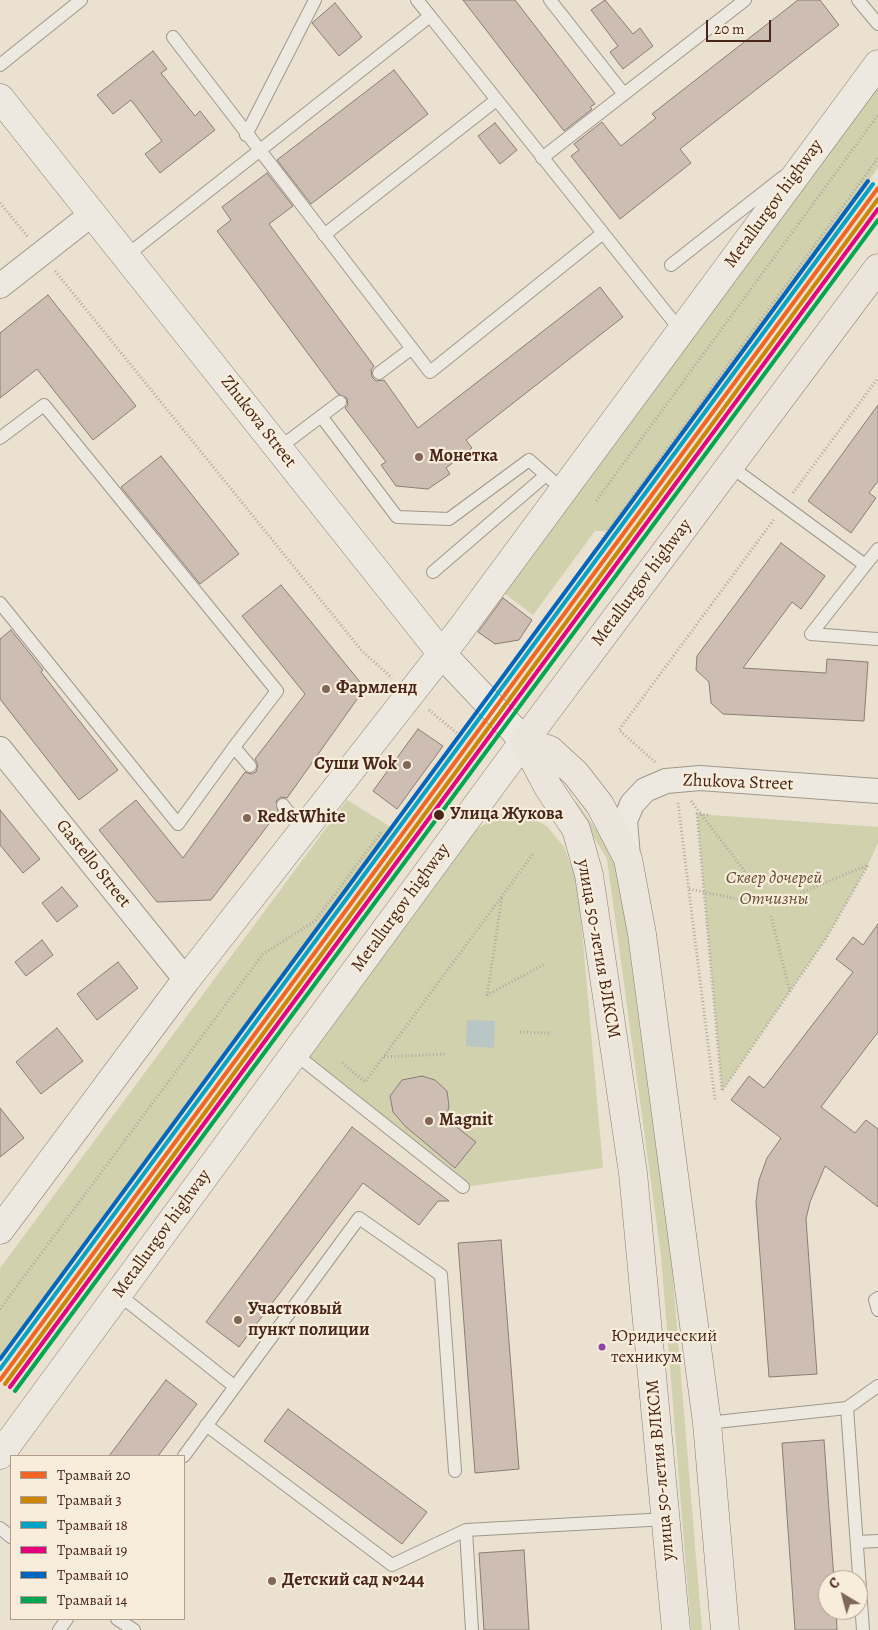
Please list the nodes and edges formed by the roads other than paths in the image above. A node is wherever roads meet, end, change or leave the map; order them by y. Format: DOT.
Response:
graph roads {
  1 [pos="81,0"];
  2 [pos="315,0"];
  3 [pos="417,0"];
  4 [pos="550,0"];
  5 [pos="745,0"];
  6 [pos="858,0"];
  7 [pos="430,16"];
  8 [pos="878,24"];
  9 [pos="173,37"];
  10 [pos="878,64"];
  11 [pos="0,65"];
  12 [pos="623,93"];
  13 [pos="0,98"];
  14 [pos="495,101"];
  15 [pos="246,135"];
  16 [pos="258,151"];
  17 [pos="809,156"];
  18 [pos="542,158"];
  19 [pos="92,214"];
  20 [pos="603,233"];
  21 [pos="324,236"];
  22 [pos="126,256"];
  23 [pos="671,265"];
  24 [pos="878,268"];
  25 [pos="0,286"];
  26 [pos="681,331"];
  27 [pos="411,348"];
  28 [pos="379,373"];
  29 [pos="340,402"];
  30 [pos="322,416"];
  31 [pos="0,438"];
  32 [pos="279,448"];
  33 [pos="730,466"];
  34 [pos="555,482"];
  35 [pos="878,549"];
  36 [pos="865,565"];
  37 [pos="433,572"];
  38 [pos="0,603"];
  39 [pos="877,639"];
  40 [pos="442,654"];
  41 [pos="524,741"];
  42 [pos="234,747"];
  43 [pos="3,758"];
  44 [pos="250,766"];
  45 [pos="878,791"];
  46 [pos="283,805"];
  47 [pos="303,831"];
  48 [pos="628,859"];
  49 [pos="186,980"];
  50 [pos="294,1053"];
  51 [pos="463,1187"];
  52 [pos="0,1230"];
  53 [pos="118,1294"];
  54 [pos="878,1298"];
  55 [pos="878,1310"];
  56 [pos="234,1386"];
  57 [pos="878,1386"];
  58 [pos="847,1408"];
  59 [pos="707,1423"];
  60 [pos="206,1425"];
  61 [pos="0,1455"];
  62 [pos="185,1455"];
  63 [pos="455,1471"];
  64 [pos="666,1519"];
  65 [pos="0,1528"];
  66 [pos="466,1530"];
  67 [pos="10,1536"];
  68 [pos="878,1540"];
  69 [pos="857,1542"];
  70 [pos="119,1620"];
  71 [pos="134,1630"];
  72 [pos="472,1630"];
  73 [pos="676,1630"];
  74 [pos="725,1630"];
  75 [pos="863,1630"];
  1 -- 11 [label="lane"];
  2 -- 15 [label="lane"];
  3 -- 7 [label="lane"];
  4 -- 12 [label="lane"];
  5 -- 12 [label="lane"];
  6 -- 8 [label="lane"];
  7 -- 14 [label="lane"];
  7 -- 16 [label="lane"];
  9 -- 15 [label="lane"];
  10 -- 17 [label="main road, Metallurgov highway"];
  12 -- 18 [label="lane"];
  13 -- 19 [label="main road, Zhukova Street"];
  14 -- 18 [label="lane"];
  14 -- 21 [label="lane"];
  15 -- 16 [label="lane"];
  16 -- 21 [label="lane"];
  16 -- 22 [label="lane"];
  17 -- 23 [label="lane"];
  17 -- 26 [label="main road, Metallurgov highway"];
  18 -- 20 [label="lane"];
  19 -- 22 [label="main road, Zhukova Street"];
  19 -- 25 [label="street"];
  20 -- 26 [label="lane"];
  20 -- 27 [label="lane"];
  21 -- 27 [label="lane"];
  22 -- 32 [label="main road, Zhukova Street"];
  24 -- 33 [label="main road, Metallurgov highway"];
  26 -- 34 [label="main road, Metallurgov highway"];
  27 -- 28 [label="lane"];
  29 -- 30 [label="lane"];
  30 -- 32 [label="lane"];
  30 -- 34 [label="lane"];
  31 -- 42 [label="lane"];
  32 -- 40 [label="main road, Zhukova Street"];
  33 -- 36 [label="lane"];
  33 -- 41 [label="main road, Metallurgov highway"];
  34 -- 37 [label="lane"];
  34 -- 40 [label="main road, Metallurgov highway"];
  35 -- 36 [label="lane"];
  36 -- 39 [label="lane"];
  38 -- 42 [label="lane"];
  40 -- 41 [label="main road, Zhukova Street"];
  40 -- 47 [label="main road, Metallurgov highway"];
  41 -- 48 [label="main road"];
  41 -- 50 [label="main road, Metallurgov highway"];
  41 -- 64 [label="main road, улица 50-летия ВЛКСМ"];
  42 -- 44 [label="lane"];
  43 -- 49 [label="street, Gastello Street"];
  45 -- 48 [label="street, Zhukova Street"];
  46 -- 47 [label="lane"];
  47 -- 49 [label="main road, Metallurgov highway"];
  48 -- 59 [label="main road"];
  49 -- 52 [label="main road, Metallurgov highway"];
  50 -- 51 [label="lane"];
  50 -- 53 [label="main road, Metallurgov highway"];
  53 -- 56 [label="lane"];
  53 -- 61 [label="main road, Metallurgov highway"];
  54 -- 55 [label="lane"];
  56 -- 60 [label="lane"];
  56 -- 63 [label="lane"];
  57 -- 58 [label="lane"];
  58 -- 59 [label="lane"];
  58 -- 69 [label="lane"];
  59 -- 74 [label="main road"];
  60 -- 62 [label="lane"];
  60 -- 66 [label="lane"];
  64 -- 66 [label="lane"];
  64 -- 73 [label="main road, улица 50-летия ВЛКСМ"];
  65 -- 67 [label="lane"];
  66 -- 72 [label="lane"];
  68 -- 69 [label="lane"];
  69 -- 75 [label="lane"];
  70 -- 71 [label="lane"];
}
